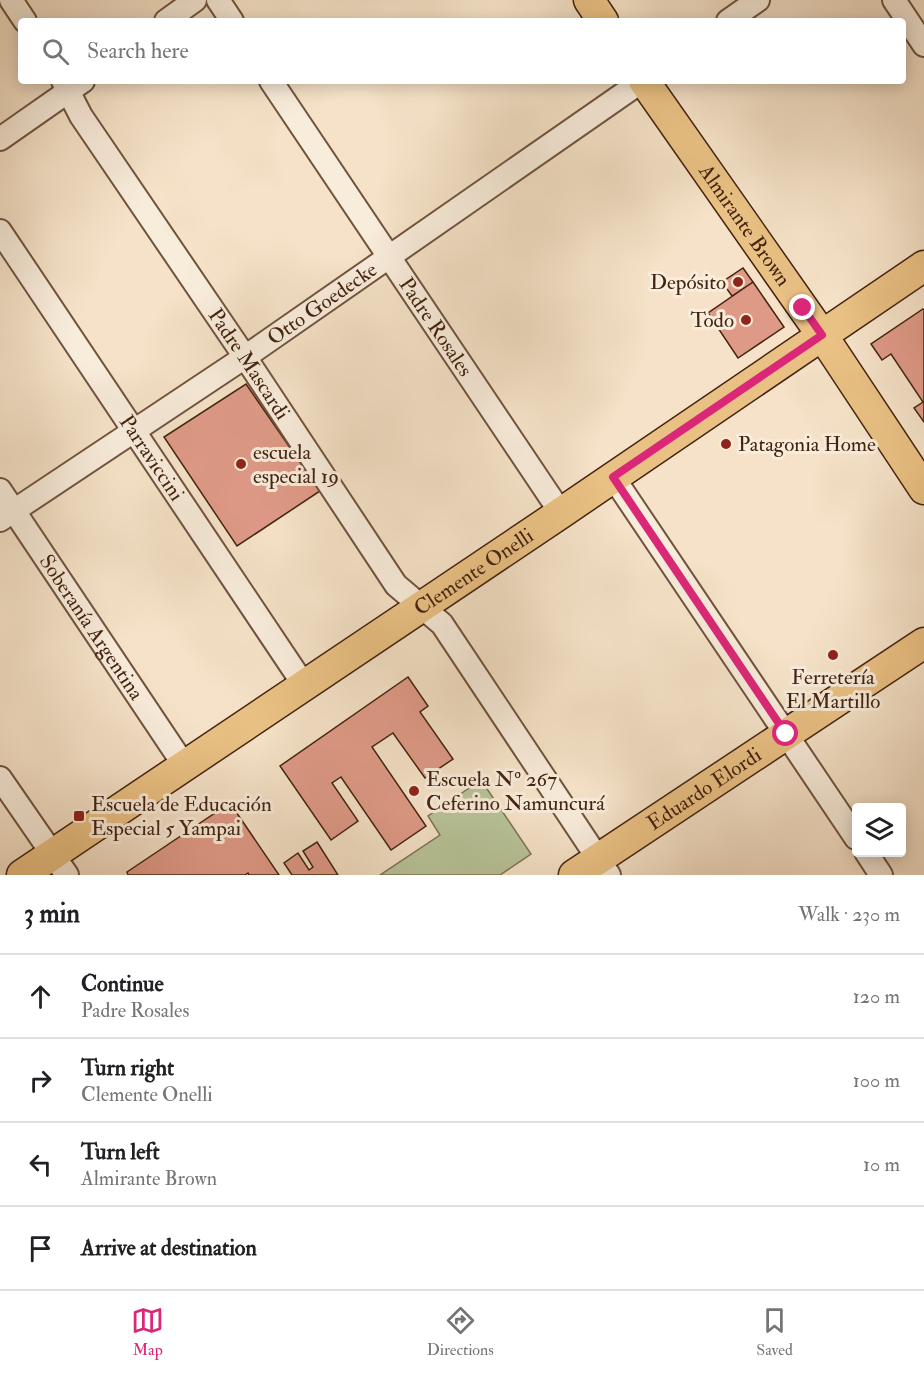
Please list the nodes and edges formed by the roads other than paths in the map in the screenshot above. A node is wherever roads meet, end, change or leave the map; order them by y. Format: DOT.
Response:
graph roads {
  1 [pos="11,0"];
  2 [pos="195,0"];
  3 [pos="218,0"];
  4 [pos="589,0"];
  5 [pos="758,0"];
  6 [pos="894,0"];
  7 [pos="23,18"];
  8 [pos="170,18"];
  9 [pos="230,18"];
  10 [pos="601,18"];
  11 [pos="732,18"];
  12 [pos="924,45"];
  13 [pos="274,84"];
  14 [pos="639,84"];
  15 [pos="645,84"];
  16 [pos="71,85"];
  17 [pos="0,139"];
  18 [pos="0,231"];
  19 [pos="389,257"];
  20 [pos="924,266"];
  21 [pos="822,335"];
  22 [pos="245,357"];
  23 [pos="134,429"];
  24 [pos="613,477"];
  25 [pos="924,489"];
  26 [pos="0,490"];
  27 [pos="561,513"];
  28 [pos="7,515"];
  29 [pos="420,607"];
  30 [pos="924,643"];
  31 [pos="304,685"];
  32 [pos="786,734"];
  33 [pos="184,765"];
  34 [pos="0,778"];
  35 [pos="852,832"];
  36 [pos="869,857"];
  37 [pos="60,865"];
  38 [pos="594,869"];
  39 [pos="22,875"];
  40 [pos="881,875"];
  1 -- 7 [label="street"];
  2 -- 8 [label="street"];
  3 -- 9 [label="street"];
  4 -- 10 [label="main road"];
  5 -- 11 [label="street"];
  6 -- 12 [label="street"];
  13 -- 19 [label="street, Padre Rosales"];
  14 -- 19 [label="street, Otto Goedecke"];
  15 -- 21 [label="main road, Almirante Brown"];
  16 -- 17 [label="street"];
  16 -- 22 [label="street, Padre Mascardi"];
  18 -- 23 [label="street, Parraviccini"];
  19 -- 22 [label="street, Otto Goedecke"];
  19 -- 27 [label="street, Padre Rosales"];
  20 -- 21 [label="main road, Clemente Onelli"];
  21 -- 24 [label="main road, Clemente Onelli"];
  21 -- 25 [label="main road, Almirante Brown"];
  22 -- 23 [label="street, Otto Goedecke"];
  22 -- 29 [label="street, Padre Mascardi"];
  23 -- 28 [label="street, Otto Goedecke"];
  23 -- 31 [label="street, Parraviccini"];
  24 -- 27 [label="main road, Clemente Onelli"];
  24 -- 32 [label="street"];
  26 -- 28 [label="street, Soberanía Argentina"];
  27 -- 29 [label="main road, Clemente Onelli"];
  28 -- 33 [label="street, Soberanía Argentina"];
  29 -- 31 [label="main road, Clemente Onelli"];
  29 -- 38 [label="street, Padre Mascardi"];
  30 -- 32 [label="main road, Eduardo Elordi"];
  31 -- 33 [label="main road, Clemente Onelli"];
  32 -- 35 [label="street"];
  32 -- 38 [label="main road, Eduardo Elordi"];
  33 -- 37 [label="main road, Clemente Onelli"];
  34 -- 37 [label="street"];
  36 -- 40 [label="street"];
  37 -- 39 [label="main road, Clemente Onelli"];
}
